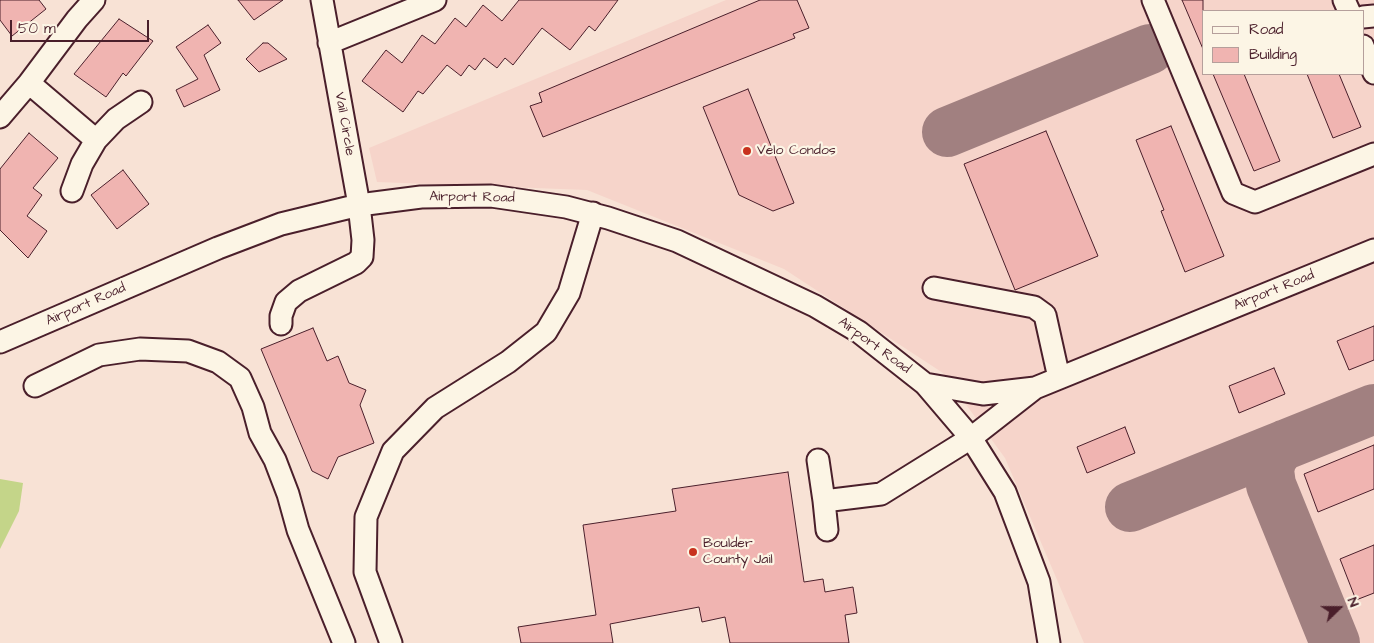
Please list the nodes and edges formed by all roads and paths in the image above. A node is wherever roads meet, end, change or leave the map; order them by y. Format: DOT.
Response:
graph roads {
  1 [pos="322,0"];
  2 [pos="434,0"];
  3 [pos="1154,0"];
  4 [pos="87,2"];
  5 [pos="329,43"];
  6 [pos="1364,48"];
  7 [pos="1374,73"];
  8 [pos="29,83"];
  9 [pos="141,102"];
  10 [pos="0,117"];
  11 [pos="96,140"];
  12 [pos="1374,154"];
  13 [pos="72,191"];
  14 [pos="359,205"];
  15 [pos="593,213"];
  16 [pos="1374,250"];
  17 [pos="934,288"];
  18 [pos="281,324"];
  19 [pos="0,342"];
  20 [pos="1059,378"];
  21 [pos="925,384"];
  22 [pos="35,386"];
  23 [pos="1035,388"];
  24 [pos="972,438"];
  25 [pos="818,460"];
  26 [pos="824,501"];
  27 [pos="827,530"];
  28 [pos="344,643"];
  29 [pos="391,643"];
  30 [pos="1049,643"];
  1 -- 5 [label="street, Vail Circle"];
  2 -- 5 [label="street"];
  3 -- 12 [label="street"];
  4 -- 8 [label="street"];
  5 -- 14 [label="street, Vail Circle"];
  6 -- 7 [label="street"];
  8 -- 10 [label="street"];
  8 -- 11 [label="street"];
  9 -- 11 [label="street"];
  11 -- 13 [label="street"];
  14 -- 15 [label="street, Airport Road"];
  14 -- 18 [label="street, Vail Circle"];
  14 -- 19 [label="street, Airport Road"];
  15 -- 21 [label="street, Airport Road"];
  15 -- 29 [label="street"];
  16 -- 20 [label="street, Airport Road"];
  17 -- 20 [label="street"];
  20 -- 23 [label="street, Airport Road"];
  21 -- 23 [label="street, Airport Road"];
  21 -- 24 [label="street, Airport Road"];
  22 -- 28 [label="street"];
  23 -- 24 [label="street, Airport Road"];
  24 -- 26 [label="street"];
  24 -- 30 [label="street"];
  25 -- 26 [label="street"];
  26 -- 27 [label="street"];
}
